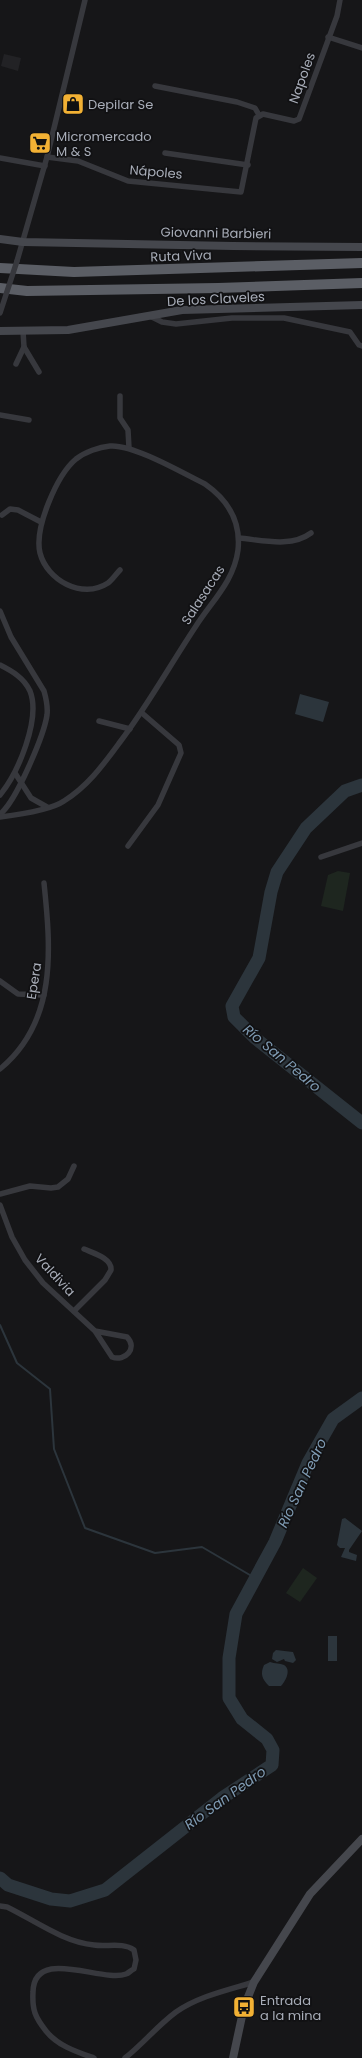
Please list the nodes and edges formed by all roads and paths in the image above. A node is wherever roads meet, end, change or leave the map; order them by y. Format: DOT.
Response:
graph roads {
  1 [pos="85,0"];
  2 [pos="340,0"];
  3 [pos="328,37"];
  4 [pos="362,48"];
  5 [pos="155,86"];
  6 [pos="259,115"];
  7 [pos="165,153"];
  8 [pos="47,157"];
  9 [pos="0,158"];
  10 [pos="248,165"];
  11 [pos="45,166"];
  12 [pos="0,239"];
  13 [pos="23,242"];
  14 [pos="362,247"];
  15 [pos="362,263"];
  16 [pos="0,268"];
  17 [pos="362,282"];
  18 [pos="0,288"];
  19 [pos="362,305"];
  20 [pos="0,313"];
  21 [pos="149,316"];
  22 [pos="0,331"];
  23 [pos="23,331"];
  24 [pos="362,346"];
  25 [pos="24,347"];
  26 [pos="16,364"];
  27 [pos="39,372"];
  28 [pos="120,396"];
  29 [pos="0,415"];
  30 [pos="30,420"];
  31 [pos="129,448"];
  32 [pos="2,515"];
  33 [pos="41,522"];
  34 [pos="311,533"];
  35 [pos="239,538"];
  36 [pos="120,570"];
  37 [pos="0,611"];
  38 [pos="0,665"];
  39 [pos="142,712"];
  40 [pos="99,721"];
  41 [pos="130,729"];
  42 [pos="15,773"];
  43 [pos="22,782"];
  44 [pos="0,795"];
  45 [pos="47,807"];
  46 [pos="0,814"];
  47 [pos="0,817"];
  48 [pos="362,843"];
  49 [pos="128,846"];
  50 [pos="321,857"];
  51 [pos="44,883"];
  52 [pos="0,981"];
  53 [pos="44,995"];
  54 [pos="0,1070"];
  55 [pos="74,1166"];
  56 [pos="0,1194"];
  57 [pos="0,1204"];
  58 [pos="84,1248"];
  59 [pos="74,1311"];
  60 [pos="95,1331"];
  61 [pos="362,1839"];
  62 [pos="0,1906"];
  63 [pos="254,1982"];
  64 [pos="132,2055"];
  65 [pos="94,2058"];
  66 [pos="125,2058"];
  67 [pos="233,2058"];
  1 -- 8 [label="street"];
  2 -- 3 [label="street, Napoles"];
  3 -- 4 [label="street"];
  3 -- 6 [label="street, Napoles"];
  5 -- 6 [label="street"];
  6 -- 10 [label="street"];
  7 -- 10 [label="street"];
  8 -- 10 [label="street, Nápoles"];
  8 -- 11 [label="street"];
  9 -- 11 [label="street"];
  11 -- 13 [label="street"];
  12 -- 13 [label="main road"];
  13 -- 14 [label="main road, Giovanni Barbieri"];
  13 -- 20 [label="street, bridge"];
  15 -- 16 [label="highway, Ruta Viva"];
  17 -- 18 [label="highway"];
  19 -- 21 [label="main road, De los Claveles"];
  21 -- 23 [label="main road, De los Claveles"];
  21 -- 24 [label="street"];
  22 -- 23 [label="main road, De los Claveles"];
  23 -- 25 [label="street"];
  25 -- 26 [label="street"];
  25 -- 27 [label="street"];
  28 -- 31 [label="street"];
  29 -- 30 [label="street"];
  31 -- 33 [label="street, Salasacas"];
  31 -- 35 [label="street, Salasacas"];
  32 -- 33 [label="street"];
  33 -- 36 [label="street, Salasacas"];
  34 -- 35 [label="street"];
  35 -- 39 [label="street, Salasacas"];
  37 -- 43 [label="street"];
  38 -- 42 [label="street"];
  39 -- 41 [label="street, Salasacas"];
  39 -- 49 [label="street"];
  40 -- 41 [label="street"];
  41 -- 45 [label="street, Salasacas"];
  42 -- 43 [label="street"];
  42 -- 44 [label="street"];
  43 -- 45 [label="street"];
  43 -- 46 [label="street"];
  45 -- 47 [label="street, Salasacas"];
  48 -- 50 [label="street"];
  51 -- 53 [label="street, Epera"];
  52 -- 53 [label="street"];
  53 -- 54 [label="street, Epera"];
  55 -- 56 [label="street"];
  57 -- 59 [label="street, Valdivia"];
  58 -- 59 [label="street"];
  59 -- 60 [label="street, Valdivia"];
  60 -- 60 [label="street, Valdivia"];
  61 -- 63 [label="main road"];
  62 -- 65 [label="street"];
  63 -- 64 [label="street"];
  63 -- 67 [label="main road"];
  64 -- 66 [label="street"];
}
